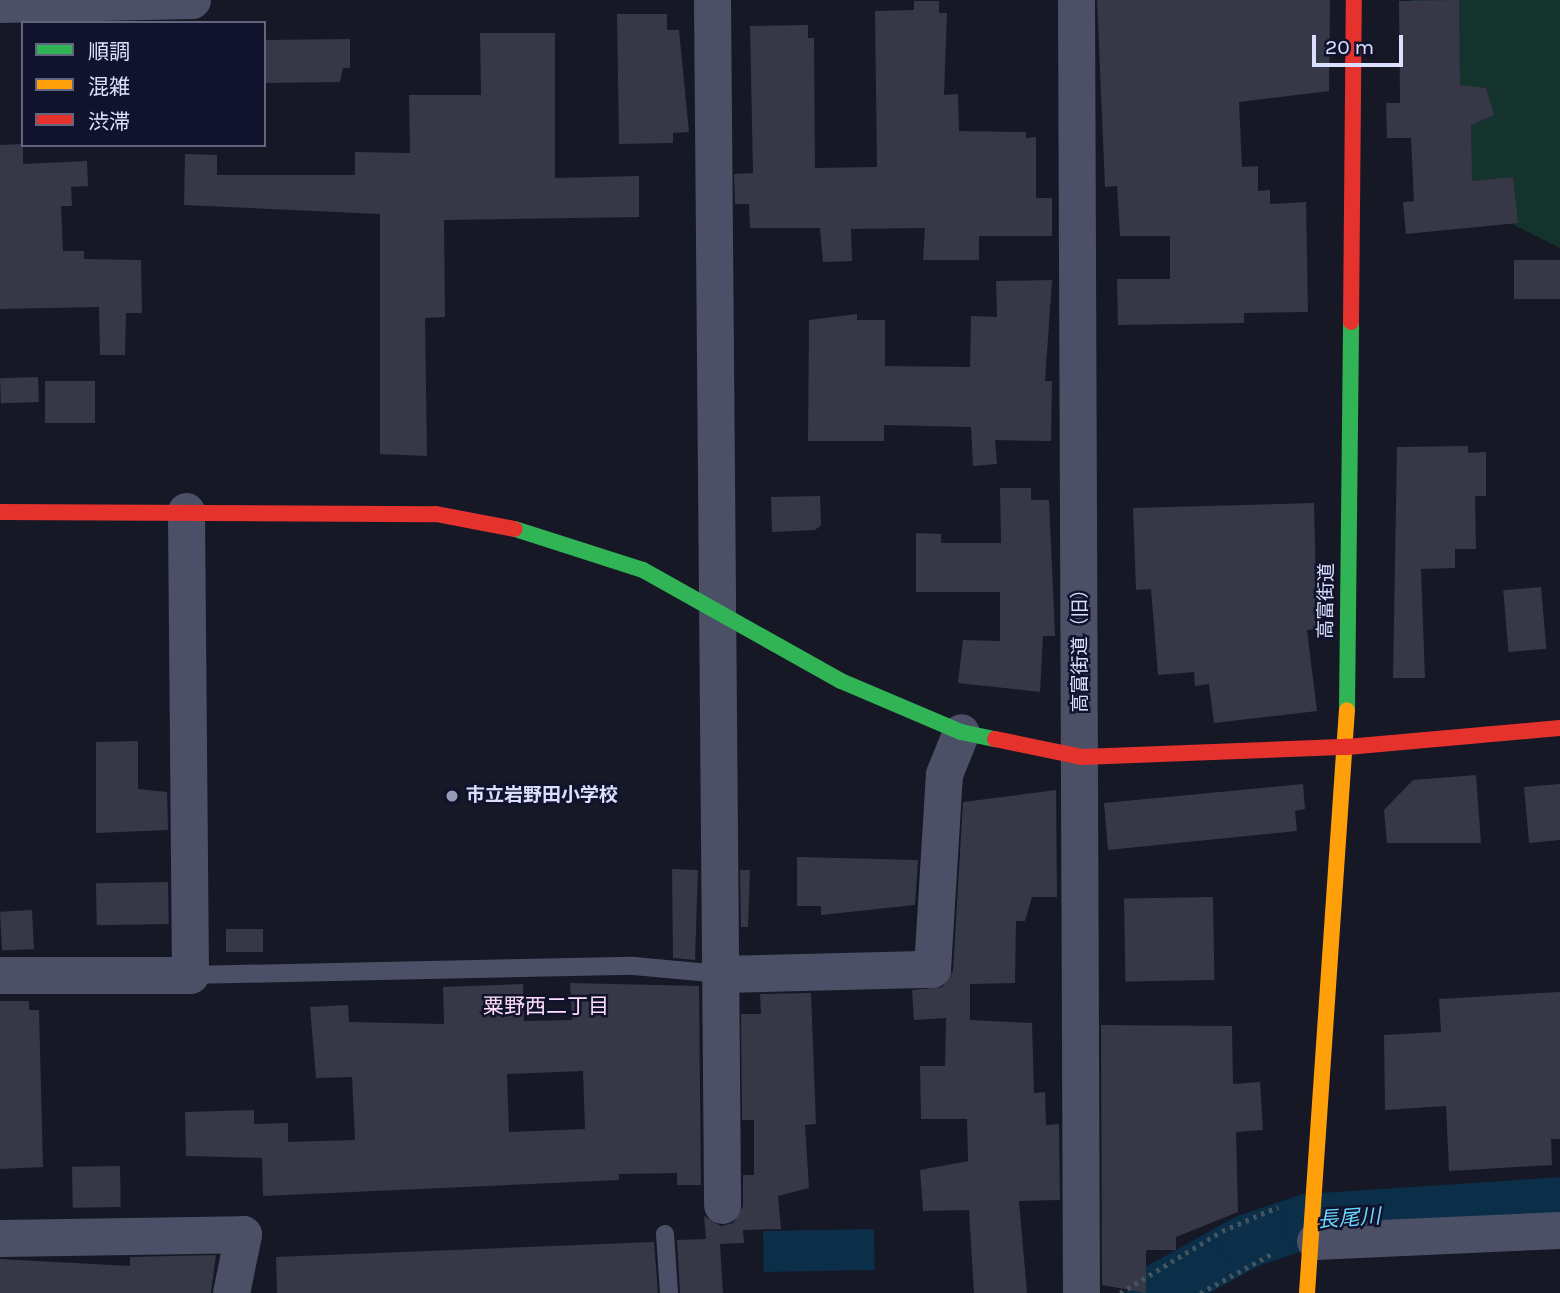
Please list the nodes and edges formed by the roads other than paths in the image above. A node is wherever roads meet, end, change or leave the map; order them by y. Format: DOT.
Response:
graph roads {
  1 [pos="192,0"];
  2 [pos="712,0"];
  3 [pos="1076,0"];
  4 [pos="1354,0"];
  5 [pos="0,4"];
  6 [pos="186,510"];
  7 [pos="0,512"];
  8 [pos="717,608"];
  9 [pos="1560,728"];
  10 [pos="961,733"];
  11 [pos="1347,747"];
  12 [pos="1082,757"];
  13 [pos="721,974"];
  14 [pos="0,975"];
  15 [pos="190,975"];
  16 [pos="722,1205"];
  17 [pos="1560,1230"];
  18 [pos="664,1234"];
  19 [pos="0,1238"];
  20 [pos="1315,1241"];
  21 [pos="231,1293"];
  22 [pos="669,1293"];
  23 [pos="1081,1293"];
  24 [pos="1307,1293"];
  1 -- 5 [label="street"];
  2 -- 8 [label="street"];
  3 -- 12 [label="street, 高富街道（旧）"];
  4 -- 11 [label="street, 高富街道"];
  6 -- 7 [label="street"];
  6 -- 8 [label="street"];
  6 -- 15 [label="street"];
  8 -- 10 [label="street"];
  8 -- 13 [label="street"];
  9 -- 11 [label="street"];
  10 -- 12 [label="street"];
  10 -- 13 [label="street"];
  11 -- 12 [label="street"];
  11 -- 20 [label="street, 高富街道"];
  12 -- 23 [label="street, 高富街道（旧）"];
  13 -- 15 [label="lane"];
  13 -- 16 [label="street"];
  14 -- 15 [label="street"];
  17 -- 20 [label="street"];
  18 -- 22 [label="lane"];
  19 -- 21 [label="street"];
  20 -- 24 [label="street"];
}
